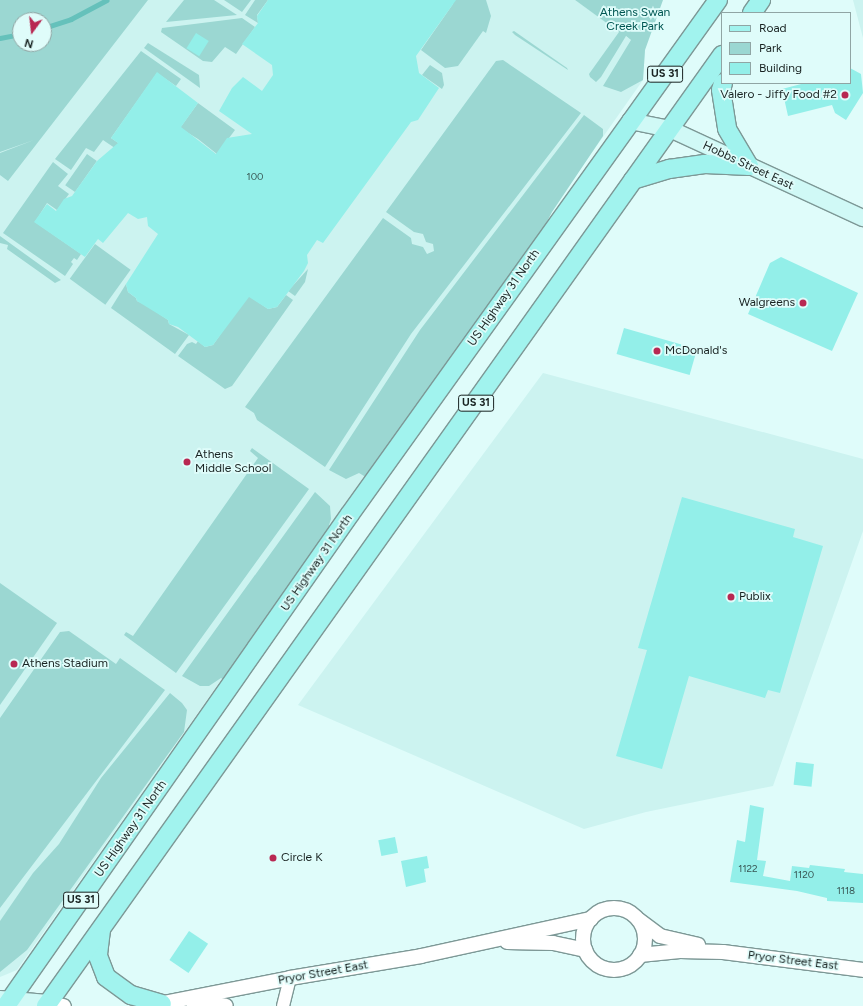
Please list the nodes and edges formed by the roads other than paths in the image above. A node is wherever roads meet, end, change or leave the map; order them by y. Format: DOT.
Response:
graph roads {
  1 [pos="718,0"];
  2 [pos="761,0"];
  3 [pos="753,12"];
  4 [pos="721,56"];
  5 [pos="723,84"];
  6 [pos="630,122"];
  7 [pos="670,129"];
  8 [pos="749,166"];
  9 [pos="633,180"];
  10 [pos="863,218"];
  11 [pos="591,919"];
  12 [pos="637,919"];
  13 [pos="101,928"];
  14 [pos="499,941"];
  15 [pos="585,950"];
  16 [pos="723,952"];
  17 [pos="640,955"];
  18 [pos="863,970"];
  19 [pos="290,978"];
  20 [pos="181,1000"];
  21 [pos="6,1001"];
  22 [pos="53,1005"];
  23 [pos="155,1005"];
  24 [pos="226,1006"];
  25 [pos="283,1006"];
  1 -- 6 [label="main road, US 31"];
  2 -- 3 [label="main road"];
  4 -- 7 [label="main road, US 31"];
  5 -- 8 [label="main road"];
  6 -- 7 [label="main road, Hobbs Street East"];
  6 -- 21 [label="main road, US Highway 31 North / US 31"];
  7 -- 8 [label="main road, Hobbs Street East"];
  7 -- 9 [label="main road, US 31"];
  8 -- 9 [label="main road"];
  8 -- 10 [label="main road, Hobbs Street East"];
  9 -- 13 [label="main road, US 31"];
  11 -- 12 [label="street"];
  11 -- 14 [label="street, Pryor Street East"];
  11 -- 15 [label="street"];
  12 -- 16 [label="street, Pryor Street East"];
  12 -- 17 [label="street"];
  13 -- 22 [label="main road, US 31"];
  13 -- 23 [label="main road"];
  14 -- 15 [label="street, Pryor Street East"];
  14 -- 19 [label="street, Pryor Street East"];
  15 -- 17 [label="street"];
  16 -- 17 [label="street, Pryor Street East"];
  16 -- 18 [label="street, Pryor Street East"];
  19 -- 20 [label="street, Pryor Street East"];
  19 -- 25 [label="street"];
  20 -- 23 [label="street, Pryor Street East"];
  20 -- 24 [label="street"];
  21 -- 22 [label="main road"];
}
